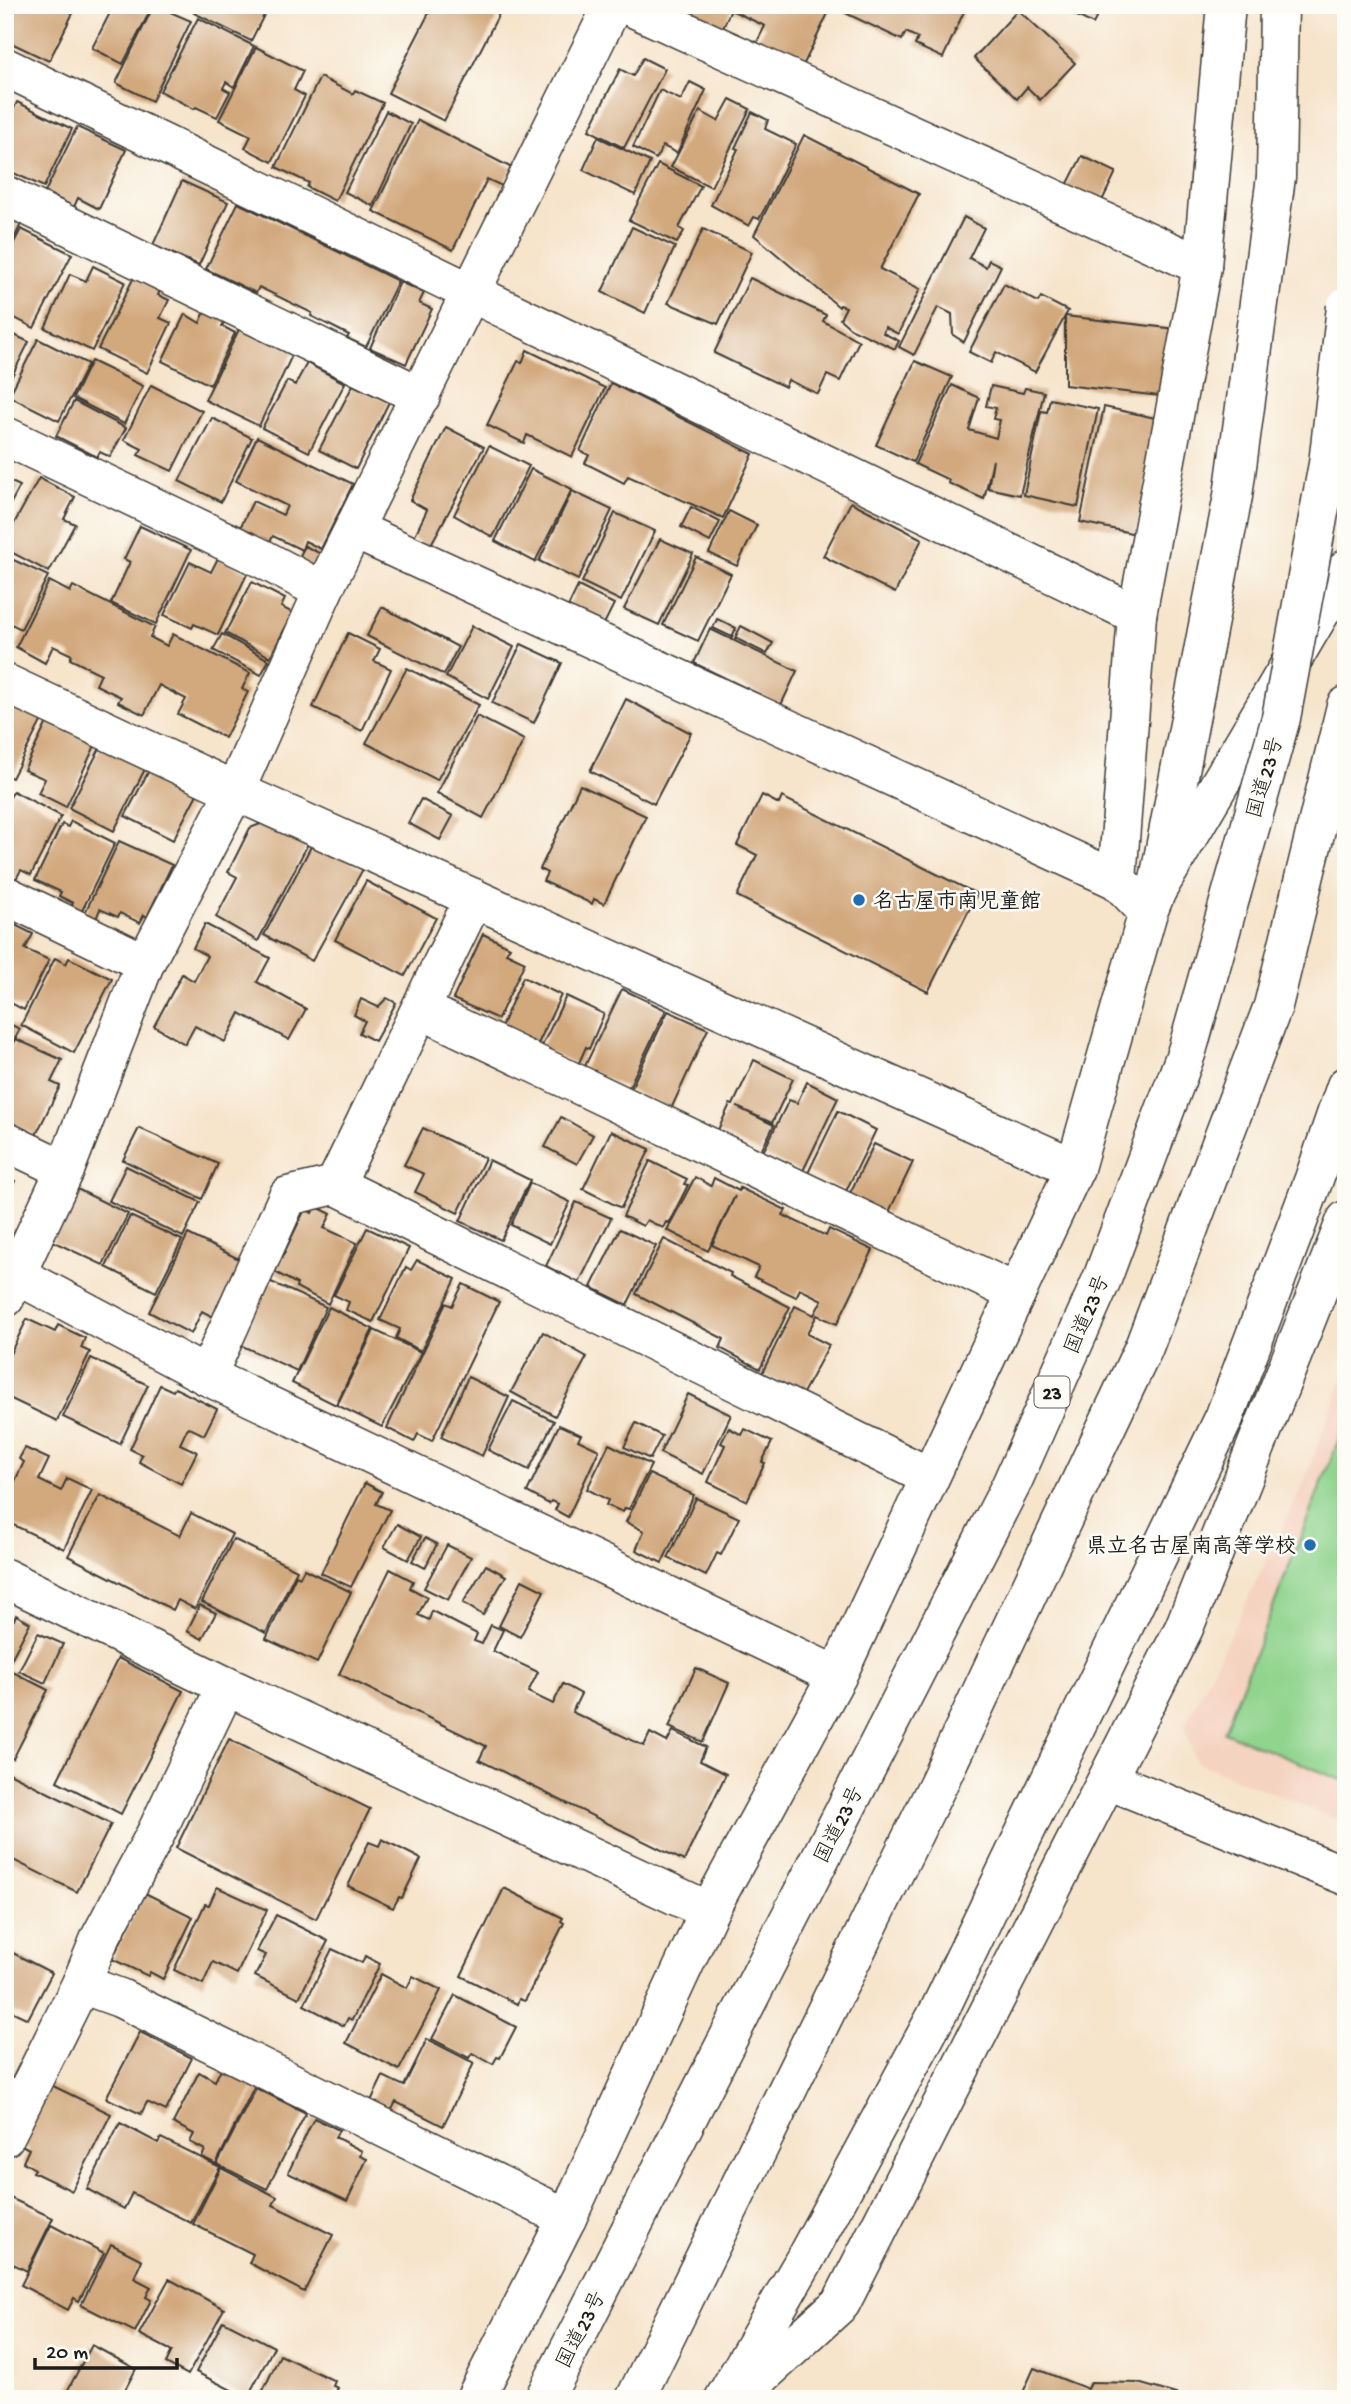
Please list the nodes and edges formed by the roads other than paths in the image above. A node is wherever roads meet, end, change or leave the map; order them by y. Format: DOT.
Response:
graph roads {
  1 [pos="613,5"];
  2 [pos="627,5"];
  3 [pos="1226,5"];
  4 [pos="1279,5"];
  5 [pos="5,67"];
  6 [pos="5,195"];
  7 [pos="1202,266"];
  8 [pos="471,293"];
  9 [pos="1346,307"];
  10 [pos="421,396"];
  11 [pos="5,436"];
  12 [pos="355,530"];
  13 [pos="1346,569"];
  14 [pos="323,591"];
  15 [pos="1137,615"];
  16 [pos="5,683"];
  17 [pos="1346,705"];
  18 [pos="235,791"];
  19 [pos="1117,880"];
  20 [pos="5,895"];
  21 [pos="474,898"];
  22 [pos="1152,901"];
  23 [pos="145,963"];
  24 [pos="422,1010"];
  25 [pos="1346,1086"];
  26 [pos="5,1141"];
  27 [pos="1074,1168"];
  28 [pos="65,1170"];
  29 [pos="335,1185"];
  30 [pos="1346,1220"];
  31 [pos="11,1286"];
  32 [pos="1016,1293"];
  33 [pos="206,1376"];
  34 [pos="930,1477"];
  35 [pos="5,1578"];
  36 [pos="837,1676"];
  37 [pos="226,1686"];
  38 [pos="1108,1780"];
  39 [pos="1346,1876"];
  40 [pos="709,1912"];
  41 [pos="81,1984"];
  42 [pos="5,2137"];
  43 [pos="567,2218"];
  44 [pos="475,2399"];
  45 [pos="544,2399"];
  46 [pos="635,2399"];
  47 [pos="724,2399"];
  48 [pos="736,2399"];
  1 -- 8 [label="main road"];
  2 -- 7 [label="main road"];
  3 -- 7 [label="main road"];
  4 -- 22 [label="main road"];
  5 -- 8 [label="main road"];
  6 -- 10 [label="main road"];
  7 -- 15 [label="main road"];
  8 -- 10 [label="main road"];
  8 -- 15 [label="main road"];
  9 -- 45 [label="main road, 国道23号 / 23, bridge"];
  10 -- 12 [label="main road"];
  11 -- 14 [label="main road"];
  12 -- 14 [label="main road"];
  12 -- 19 [label="main road"];
  13 -- 22 [label="main road"];
  14 -- 18 [label="main road"];
  15 -- 19 [label="main road"];
  16 -- 18 [label="main road"];
  17 -- 46 [label="main road"];
  18 -- 21 [label="main road"];
  18 -- 23 [label="main road"];
  19 -- 22 [label="main road"];
  20 -- 23 [label="main road"];
  21 -- 24 [label="main road"];
  21 -- 27 [label="main road"];
  22 -- 27 [label="main road"];
  23 -- 28 [label="main road"];
  24 -- 29 [label="main road"];
  24 -- 32 [label="main road"];
  25 -- 47 [label="main road"];
  26 -- 28 [label="main road"];
  27 -- 32 [label="main road"];
  28 -- 31 [label="main road"];
  29 -- 33 [label="main road"];
  29 -- 34 [label="main road"];
  30 -- 38 [label="main road"];
  31 -- 33 [label="main road"];
  32 -- 34 [label="main road"];
  33 -- 36 [label="main road"];
  34 -- 36 [label="main road"];
  35 -- 37 [label="main road"];
  36 -- 40 [label="main road"];
  37 -- 40 [label="main road"];
  37 -- 41 [label="main road"];
  38 -- 39 [label="main road"];
  38 -- 48 [label="main road"];
  40 -- 43 [label="main road"];
  41 -- 42 [label="main road"];
  41 -- 43 [label="main road"];
  43 -- 44 [label="main road"];
}
